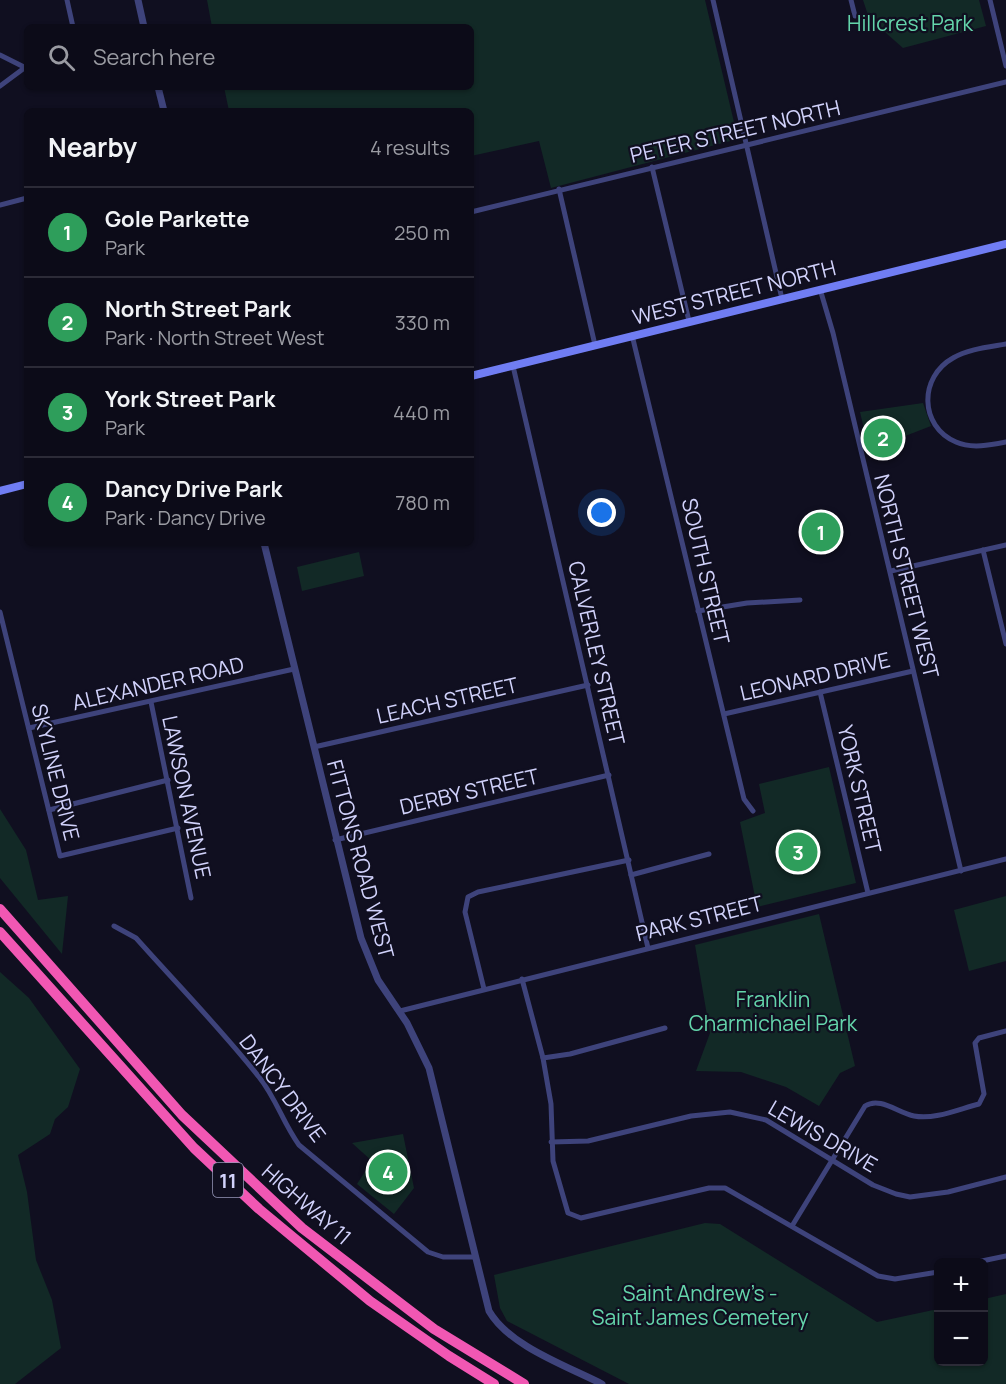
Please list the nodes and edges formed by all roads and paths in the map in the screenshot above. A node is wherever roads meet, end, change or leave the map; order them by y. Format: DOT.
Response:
graph roads {
  1 [pos="67,0"];
  2 [pos="138,0"];
  3 [pos="713,0"];
  4 [pos="851,0"];
  5 [pos="990,0"];
  6 [pos="855,16"];
  7 [pos="72,24"];
  8 [pos="143,24"];
  9 [pos="0,55"];
  10 [pos="24,66"];
  11 [pos="1006,66"];
  12 [pos="24,67"];
  13 [pos="1006,82"];
  14 [pos="0,86"];
  15 [pos="159,90"];
  16 [pos="163,108"];
  17 [pos="747,144"];
  18 [pos="652,167"];
  19 [pos="559,189"];
  20 [pos="24,199"];
  21 [pos="0,205"];
  22 [pos="474,211"];
  23 [pos="1006,244"];
  24 [pos="820,289"];
  25 [pos="782,299"];
  26 [pos="689,321"];
  27 [pos="632,335"];
  28 [pos="1006,344"];
  29 [pos="595,345"];
  30 [pos="513,366"];
  31 [pos="474,375"];
  32 [pos="1006,442"];
  33 [pos="24,485"];
  34 [pos="0,491"];
  35 [pos="1006,544"];
  36 [pos="265,546"];
  37 [pos="983,550"];
  38 [pos="891,571"];
  39 [pos="800,600"];
  40 [pos="0,612"];
  41 [pos="698,612"];
  42 [pos="1006,643"];
  43 [pos="294,669"];
  44 [pos="913,670"];
  45 [pos="588,685"];
  46 [pos="820,692"];
  47 [pos="151,702"];
  48 [pos="724,714"];
  49 [pos="29,728"];
  50 [pos="314,747"];
  51 [pos="609,775"];
  52 [pos="168,780"];
  53 [pos="49,810"];
  54 [pos="753,811"];
  55 [pos="178,828"];
  56 [pos="335,840"];
  57 [pos="709,854"];
  58 [pos="1006,859"];
  59 [pos="628,861"];
  60 [pos="962,871"];
  61 [pos="632,875"];
  62 [pos="868,893"];
  63 [pos="191,898"];
  64 [pos="0,909"];
  65 [pos="114,926"];
  66 [pos="0,932"];
  67 [pos="648,948"];
  68 [pos="522,979"];
  69 [pos="484,989"];
  70 [pos="399,1011"];
  71 [pos="665,1028"];
  72 [pos="1006,1031"];
  73 [pos="543,1058"];
  74 [pos="551,1142"];
  75 [pos="831,1159"];
  76 [pos="1006,1177"];
  77 [pos="792,1226"];
  78 [pos="1006,1256"];
  79 [pos="474,1257"];
  80 [pos="988,1260"];
  81 [pos="934,1273"];
  82 [pos="494,1384"];
  83 [pos="524,1384"];
  84 [pos="602,1384"];
  1 -- 7 [label="street"];
  2 -- 8 [label="street"];
  3 -- 17 [label="street"];
  4 -- 6 [label="street"];
  5 -- 11 [label="street"];
  9 -- 10 [label="street"];
  12 -- 14 [label="street"];
  13 -- 17 [label="street, PETER STREET NORTH"];
  15 -- 16 [label="street"];
  17 -- 18 [label="street, PETER STREET NORTH"];
  17 -- 25 [label="street"];
  18 -- 19 [label="street, PETER STREET NORTH"];
  18 -- 26 [label="street"];
  19 -- 22 [label="street, PETER STREET NORTH"];
  19 -- 29 [label="street"];
  20 -- 21 [label="street"];
  23 -- 24 [label="main road, WEST STREET NORTH"];
  24 -- 25 [label="main road, WEST STREET NORTH"];
  24 -- 38 [label="street, NORTH STREET WEST"];
  25 -- 26 [label="main road, WEST STREET NORTH"];
  26 -- 27 [label="main road, WEST STREET NORTH"];
  27 -- 29 [label="main road, WEST STREET NORTH"];
  27 -- 41 [label="street, SOUTH STREET"];
  28 -- 32 [label="street"];
  29 -- 30 [label="main road, WEST STREET NORTH"];
  30 -- 31 [label="main road, WEST STREET NORTH"];
  30 -- 45 [label="street, CALVERLEY STREET"];
  33 -- 34 [label="main road"];
  35 -- 37 [label="street"];
  36 -- 43 [label="street, FITTONS ROAD WEST"];
  37 -- 38 [label="street"];
  37 -- 42 [label="street"];
  38 -- 44 [label="street, NORTH STREET WEST"];
  39 -- 41 [label="street"];
  40 -- 49 [label="street, SKYLINE DRIVE"];
  41 -- 48 [label="street, SOUTH STREET"];
  43 -- 47 [label="street, ALEXANDER ROAD"];
  43 -- 50 [label="street, FITTONS ROAD WEST"];
  44 -- 46 [label="street, LEONARD DRIVE"];
  44 -- 60 [label="street, NORTH STREET WEST"];
  45 -- 50 [label="street, LEACH STREET"];
  45 -- 51 [label="street, CALVERLEY STREET"];
  46 -- 48 [label="street, LEONARD DRIVE"];
  46 -- 62 [label="street, YORK STREET"];
  47 -- 49 [label="street, ALEXANDER ROAD"];
  47 -- 52 [label="street, LAWSON AVENUE"];
  48 -- 54 [label="street, SOUTH STREET"];
  49 -- 53 [label="street, SKYLINE DRIVE"];
  50 -- 56 [label="street, FITTONS ROAD WEST"];
  51 -- 56 [label="street, DERBY STREET"];
  51 -- 59 [label="street, CALVERLEY STREET"];
  52 -- 53 [label="street"];
  52 -- 55 [label="street, LAWSON AVENUE"];
  53 -- 55 [label="street, SKYLINE DRIVE"];
  55 -- 63 [label="street, LAWSON AVENUE"];
  56 -- 70 [label="street, FITTONS ROAD WEST"];
  57 -- 61 [label="street"];
  58 -- 60 [label="street, PARK STREET"];
  59 -- 61 [label="street, CALVERLEY STREET"];
  59 -- 69 [label="street"];
  60 -- 62 [label="street, PARK STREET"];
  61 -- 67 [label="street, CALVERLEY STREET"];
  62 -- 67 [label="street, PARK STREET"];
  64 -- 83 [label="highway, HIGHWAY 11 / 11"];
  65 -- 79 [label="street, DANCY DRIVE"];
  66 -- 82 [label="highway, HIGHWAY 11 / 11"];
  67 -- 68 [label="street, PARK STREET"];
  68 -- 69 [label="street, PARK STREET"];
  68 -- 73 [label="street"];
  69 -- 70 [label="street, PARK STREET"];
  70 -- 79 [label="street, FITTONS ROAD WEST"];
  71 -- 73 [label="street"];
  72 -- 75 [label="street"];
  73 -- 74 [label="street"];
  74 -- 75 [label="street, LEWIS DRIVE"];
  74 -- 77 [label="street"];
  75 -- 76 [label="street, LEWIS DRIVE"];
  75 -- 77 [label="street"];
  77 -- 81 [label="street"];
  78 -- 80 [label="street"];
  79 -- 84 [label="street, FITTONS ROAD WEST"];
}
